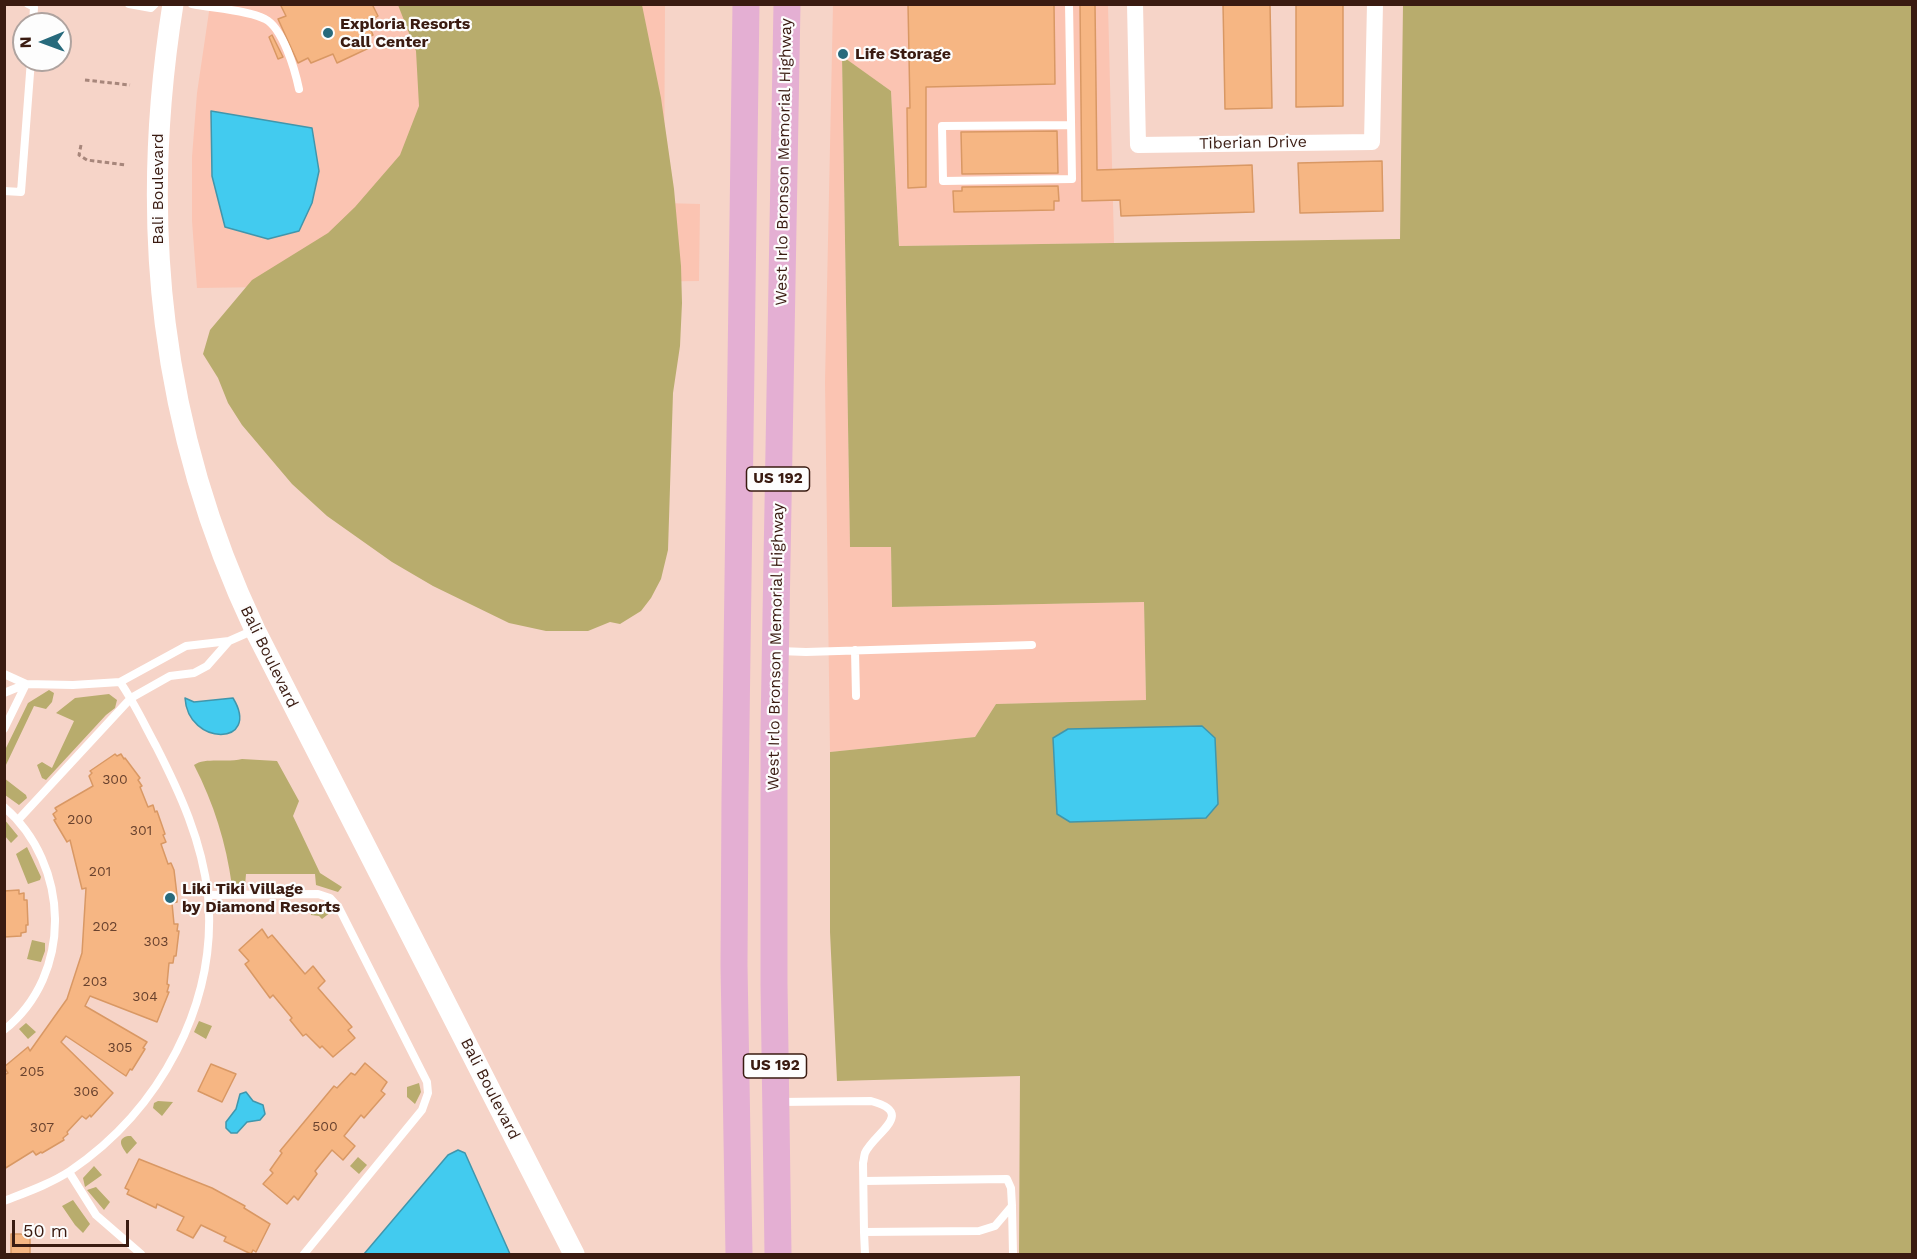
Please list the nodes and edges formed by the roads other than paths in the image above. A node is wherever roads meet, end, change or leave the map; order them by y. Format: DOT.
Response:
graph roads {
  1 [pos="129,4"];
  2 [pos="155,4"];
  3 [pos="173,4"];
  4 [pos="192,4"];
  5 [pos="746,4"];
  6 [pos="1069,4"];
  7 [pos="1135,4"];
  8 [pos="1375,4"];
  9 [pos="785,11"];
  10 [pos="30,72"];
  11 [pos="299,89"];
  12 [pos="1071,125"];
  13 [pos="4,191"];
  14 [pos="738,559"];
  15 [pos="255,630"];
  16 [pos="229,641"];
  17 [pos="1032,645"];
  18 [pos="775,650"];
  19 [pos="855,650"];
  20 [pos="737,651"];
  21 [pos="4,674"];
  22 [pos="120,682"];
  23 [pos="26,684"];
  24 [pos="4,693"];
  25 [pos="856,696"];
  26 [pos="131,698"];
  27 [pos="774,727"];
  28 [pos="4,729"];
  29 [pos="4,807"];
  30 [pos="18,820"];
  31 [pos="208,895"];
  32 [pos="4,1030"];
  33 [pos="776,1102"];
  34 [pos="69,1172"];
  35 [pos="864,1181"];
  36 [pos="4,1201"];
  37 [pos="1012,1206"];
  38 [pos="864,1232"];
  39 [pos="141,1254"];
  40 [pos="304,1254"];
  41 [pos="574,1254"];
  42 [pos="739,1254"];
  43 [pos="778,1254"];
  44 [pos="865,1254"];
  45 [pos="1013,1254"];
  1 -- 2 [label="lane"];
  3 -- 15 [label="street, Bali Boulevard"];
  4 -- 11 [label="lane"];
  5 -- 14 [label="highway, US 192"];
  6 -- 12 [label="lane"];
  7 -- 8 [label="street, Tiberian Drive"];
  9 -- 18 [label="highway, West Irlo Bronson Memorial Highway / US 192"];
  10 -- 13 [label="lane"];
  12 -- 12 [label="lane"];
  14 -- 18 [label="highway"];
  14 -- 20 [label="highway, US 192"];
  15 -- 16 [label="lane"];
  15 -- 41 [label="street, Bali Boulevard"];
  16 -- 22 [label="lane"];
  16 -- 26 [label="lane"];
  17 -- 19 [label="lane"];
  18 -- 19 [label="lane"];
  18 -- 27 [label="highway, West Irlo Bronson Memorial Highway / US 192"];
  19 -- 25 [label="lane"];
  20 -- 27 [label="highway"];
  20 -- 42 [label="highway, US 192"];
  21 -- 23 [label="lane"];
  22 -- 23 [label="lane"];
  22 -- 26 [label="lane"];
  23 -- 24 [label="lane"];
  23 -- 28 [label="lane"];
  26 -- 30 [label="lane"];
  26 -- 31 [label="lane"];
  27 -- 33 [label="highway, West Irlo Bronson Memorial Highway / US 192"];
  29 -- 30 [label="lane"];
  30 -- 32 [label="lane"];
  31 -- 34 [label="lane"];
  31 -- 40 [label="lane"];
  33 -- 35 [label="lane"];
  33 -- 43 [label="highway, West Irlo Bronson Memorial Highway / US 192"];
  34 -- 36 [label="lane"];
  34 -- 39 [label="lane"];
  35 -- 37 [label="lane"];
  35 -- 38 [label="lane"];
  37 -- 38 [label="lane"];
  37 -- 45 [label="lane"];
  38 -- 44 [label="lane"];
}
